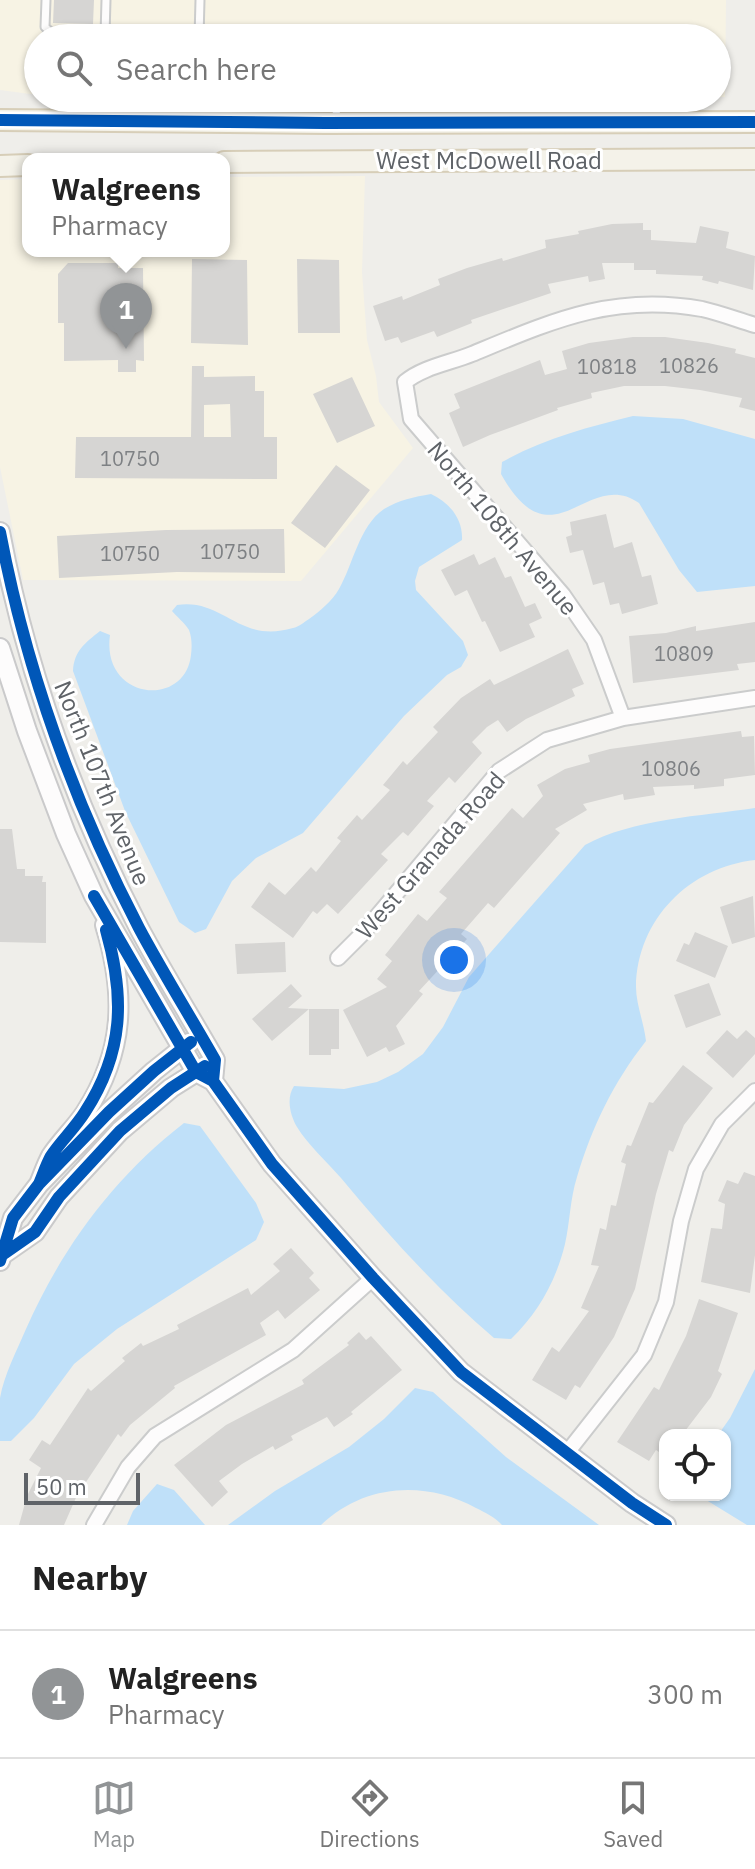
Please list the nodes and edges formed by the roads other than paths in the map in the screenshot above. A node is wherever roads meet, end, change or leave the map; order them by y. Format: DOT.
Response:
graph roads {
  1 [pos="200,0"];
  2 [pos="48,2"];
  3 [pos="106,2"];
  4 [pos="94,3"];
  5 [pos="45,24"];
  6 [pos="105,24"];
  7 [pos="199,24"];
  8 [pos="199,112"];
  9 [pos="336,112"];
  10 [pos="0,120"];
  11 [pos="199,121"];
  12 [pos="755,122"];
  13 [pos="337,123"];
  14 [pos="755,159"];
  15 [pos="230,162"];
  16 [pos="22,165"];
  17 [pos="0,166"];
  18 [pos="755,325"];
  19 [pos="0,532"];
  20 [pos="0,648"];
  21 [pos="755,698"];
  22 [pos="623,718"];
  23 [pos="90,820"];
  24 [pos="65,831"];
  25 [pos="94,896"];
  26 [pos="338,958"];
  27 [pos="208,1047"];
  28 [pos="189,1060"];
  29 [pos="213,1081"];
  30 [pos="755,1091"];
  31 [pos="39,1184"];
  32 [pos="1,1257"];
  33 [pos="373,1278"];
  34 [pos="566,1454"];
  35 [pos="94,1525"];
  36 [pos="666,1525"];
  1 -- 7 [label="lane"];
  2 -- 5 [label="lane"];
  3 -- 4 [label="lane"];
  3 -- 6 [label="lane"];
  8 -- 11 [label="lane"];
  9 -- 13 [label="lane"];
  10 -- 11 [label="main road, West McDowell Road"];
  11 -- 13 [label="main road, West McDowell Road"];
  12 -- 13 [label="main road, West McDowell Road"];
  14 -- 15 [label="main road, West McDowell Road"];
  16 -- 17 [label="main road"];
  18 -- 22 [label="street, North 108th Avenue"];
  19 -- 23 [label="main road, North 107th Avenue"];
  20 -- 24 [label="main road, North 107th Avenue"];
  21 -- 22 [label="street, West Granada Road"];
  22 -- 26 [label="street, West Granada Road"];
  23 -- 24 [label="main road"];
  23 -- 27 [label="main road, North 107th Avenue"];
  24 -- 25 [label="main road, North 107th Avenue"];
  25 -- 28 [label="main road, North 107th Avenue"];
  25 -- 31 [label="main road"];
  27 -- 28 [label="main road"];
  27 -- 28 [label="main road"];
  27 -- 29 [label="main road"];
  28 -- 29 [label="main road"];
  28 -- 31 [label="main road"];
  28 -- 32 [label="main road"];
  29 -- 33 [label="main road"];
  30 -- 34 [label="street"];
  31 -- 32 [label="main road"];
  33 -- 34 [label="main road"];
  33 -- 35 [label="street"];
  34 -- 36 [label="main road"];
}
